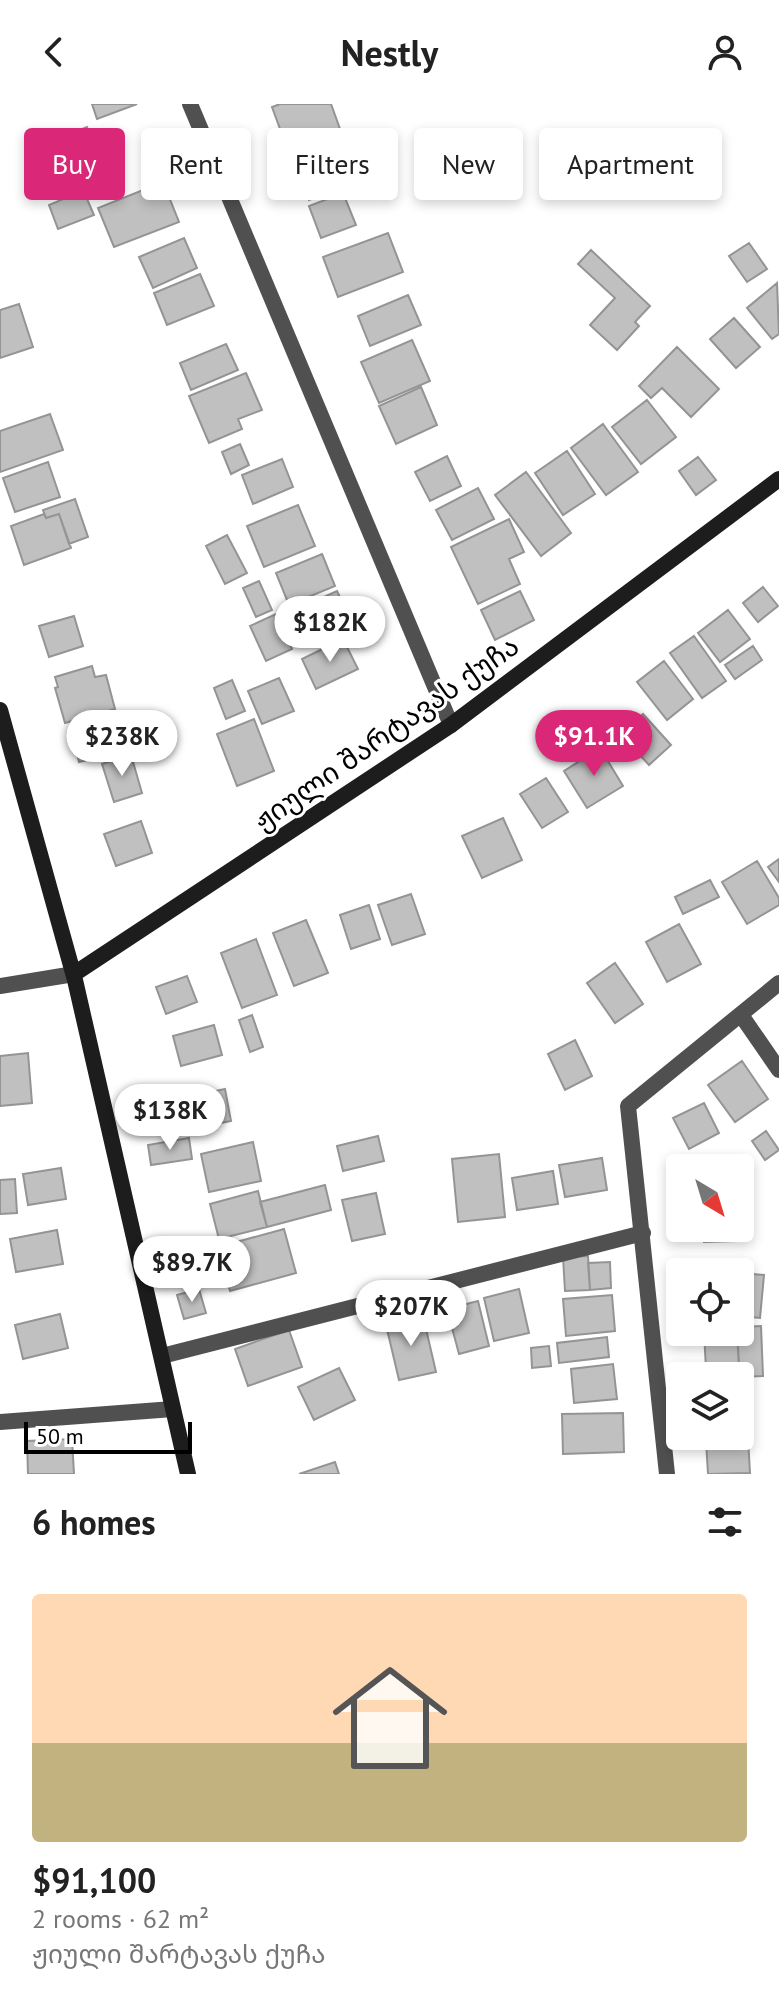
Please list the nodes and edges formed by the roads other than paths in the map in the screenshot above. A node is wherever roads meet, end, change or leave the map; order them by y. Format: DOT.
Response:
graph roads {
  1 [pos="190,104"];
  2 [pos="779,479"];
  3 [pos="0,710"];
  4 [pos="451,725"];
  5 [pos="74,974"];
  6 [pos="779,983"];
  7 [pos="0,986"];
  8 [pos="741,1015"];
  9 [pos="779,1070"];
  10 [pos="643,1233"];
  11 [pos="162,1356"];
  12 [pos="173,1409"];
  13 [pos="0,1422"];
  14 [pos="188,1474"];
  15 [pos="667,1474"];
  1 -- 4 [label="street"];
  2 -- 4 [label="street, ჟიული შარტავას ქუჩა"];
  3 -- 5 [label="street"];
  4 -- 5 [label="street, ჟიული შარტავას ქუჩა"];
  5 -- 7 [label="street, ჟიული შარტავას ქუჩა"];
  5 -- 11 [label="street"];
  6 -- 8 [label="street"];
  8 -- 9 [label="street"];
  8 -- 10 [label="street"];
  10 -- 11 [label="street"];
  10 -- 15 [label="street"];
  11 -- 12 [label="street"];
  12 -- 13 [label="street"];
  12 -- 14 [label="street"];
}
